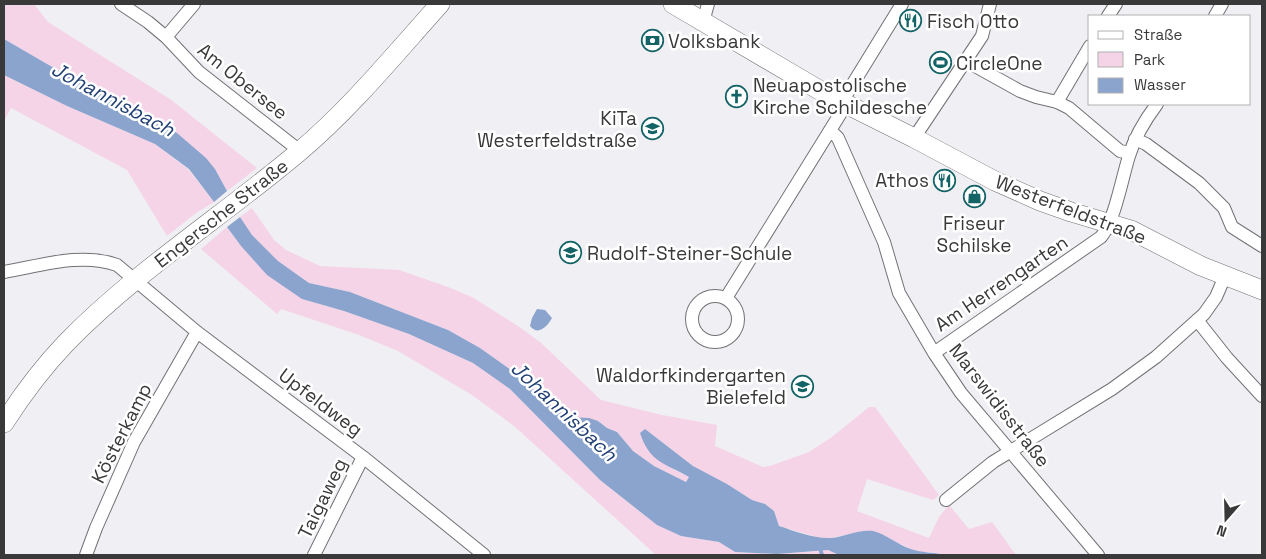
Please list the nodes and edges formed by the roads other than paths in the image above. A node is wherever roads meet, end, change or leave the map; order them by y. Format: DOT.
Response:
graph roads {
  1 [pos="120,4"];
  2 [pos="194,4"];
  3 [pos="440,4"];
  4 [pos="673,4"];
  5 [pos="902,4"];
  6 [pos="990,4"];
  7 [pos="1116,4"];
  8 [pos="706,13"];
  9 [pos="1109,15"];
  10 [pos="166,37"];
  11 [pos="1088,49"];
  12 [pos="966,61"];
  13 [pos="1057,102"];
  14 [pos="844,104"];
  15 [pos="1156,105"];
  16 [pos="830,130"];
  17 [pos="914,138"];
  18 [pos="1136,139"];
  19 [pos="300,151"];
  20 [pos="1130,153"];
  21 [pos="1109,223"];
  22 [pos="1262,246"];
  23 [pos="4,272"];
  24 [pos="1226,276"];
  25 [pos="136,280"];
  26 [pos="1262,290"];
  27 [pos="726,298"];
  28 [pos="1197,320"];
  29 [pos="197,332"];
  30 [pos="934,353"];
  31 [pos="1262,396"];
  32 [pos="4,423"];
  33 [pos="1011,451"];
  34 [pos="363,457"];
  35 [pos="946,500"];
  36 [pos="86,555"];
  37 [pos="314,555"];
  38 [pos="484,555"];
  39 [pos="1098,555"];
  1 -- 10 [label="street, Am Obersee"];
  2 -- 10 [label="street"];
  3 -- 19 [label="main road, Engersche Straße"];
  4 -- 8 [label="main road, Westerfeldstraße"];
  5 -- 14 [label="street"];
  6 -- 12 [label="street"];
  7 -- 9 [label="street"];
  8 -- 14 [label="main road, Westerfeldstraße"];
  10 -- 19 [label="street, Am Obersee"];
  11 -- 13 [label="street"];
  12 -- 13 [label="street"];
  12 -- 17 [label="street"];
  13 -- 20 [label="street"];
  14 -- 16 [label="street"];
  14 -- 17 [label="main road, Westerfeldstraße"];
  15 -- 18 [label="street"];
  16 -- 27 [label="street"];
  16 -- 30 [label="street, Marswidisstraße"];
  17 -- 21 [label="main road, Westerfeldstraße"];
  18 -- 20 [label="street"];
  18 -- 22 [label="street"];
  19 -- 25 [label="main road, Engersche Straße"];
  20 -- 21 [label="street"];
  21 -- 24 [label="main road, Westerfeldstraße"];
  21 -- 30 [label="street, Am Herrengarten"];
  23 -- 25 [label="street, Upfeldweg"];
  24 -- 26 [label="main road, Westerfeldstraße"];
  24 -- 28 [label="street"];
  25 -- 29 [label="street, Upfeldweg"];
  25 -- 32 [label="main road, Engersche Straße"];
  28 -- 31 [label="street"];
  28 -- 33 [label="street"];
  29 -- 34 [label="street, Upfeldweg"];
  29 -- 36 [label="street, Kösterkamp"];
  30 -- 33 [label="street, Marswidisstraße"];
  33 -- 35 [label="street"];
  33 -- 39 [label="street, Marswidisstraße"];
  34 -- 37 [label="street, Taigaweg"];
  34 -- 38 [label="street, Upfeldweg"];
}
